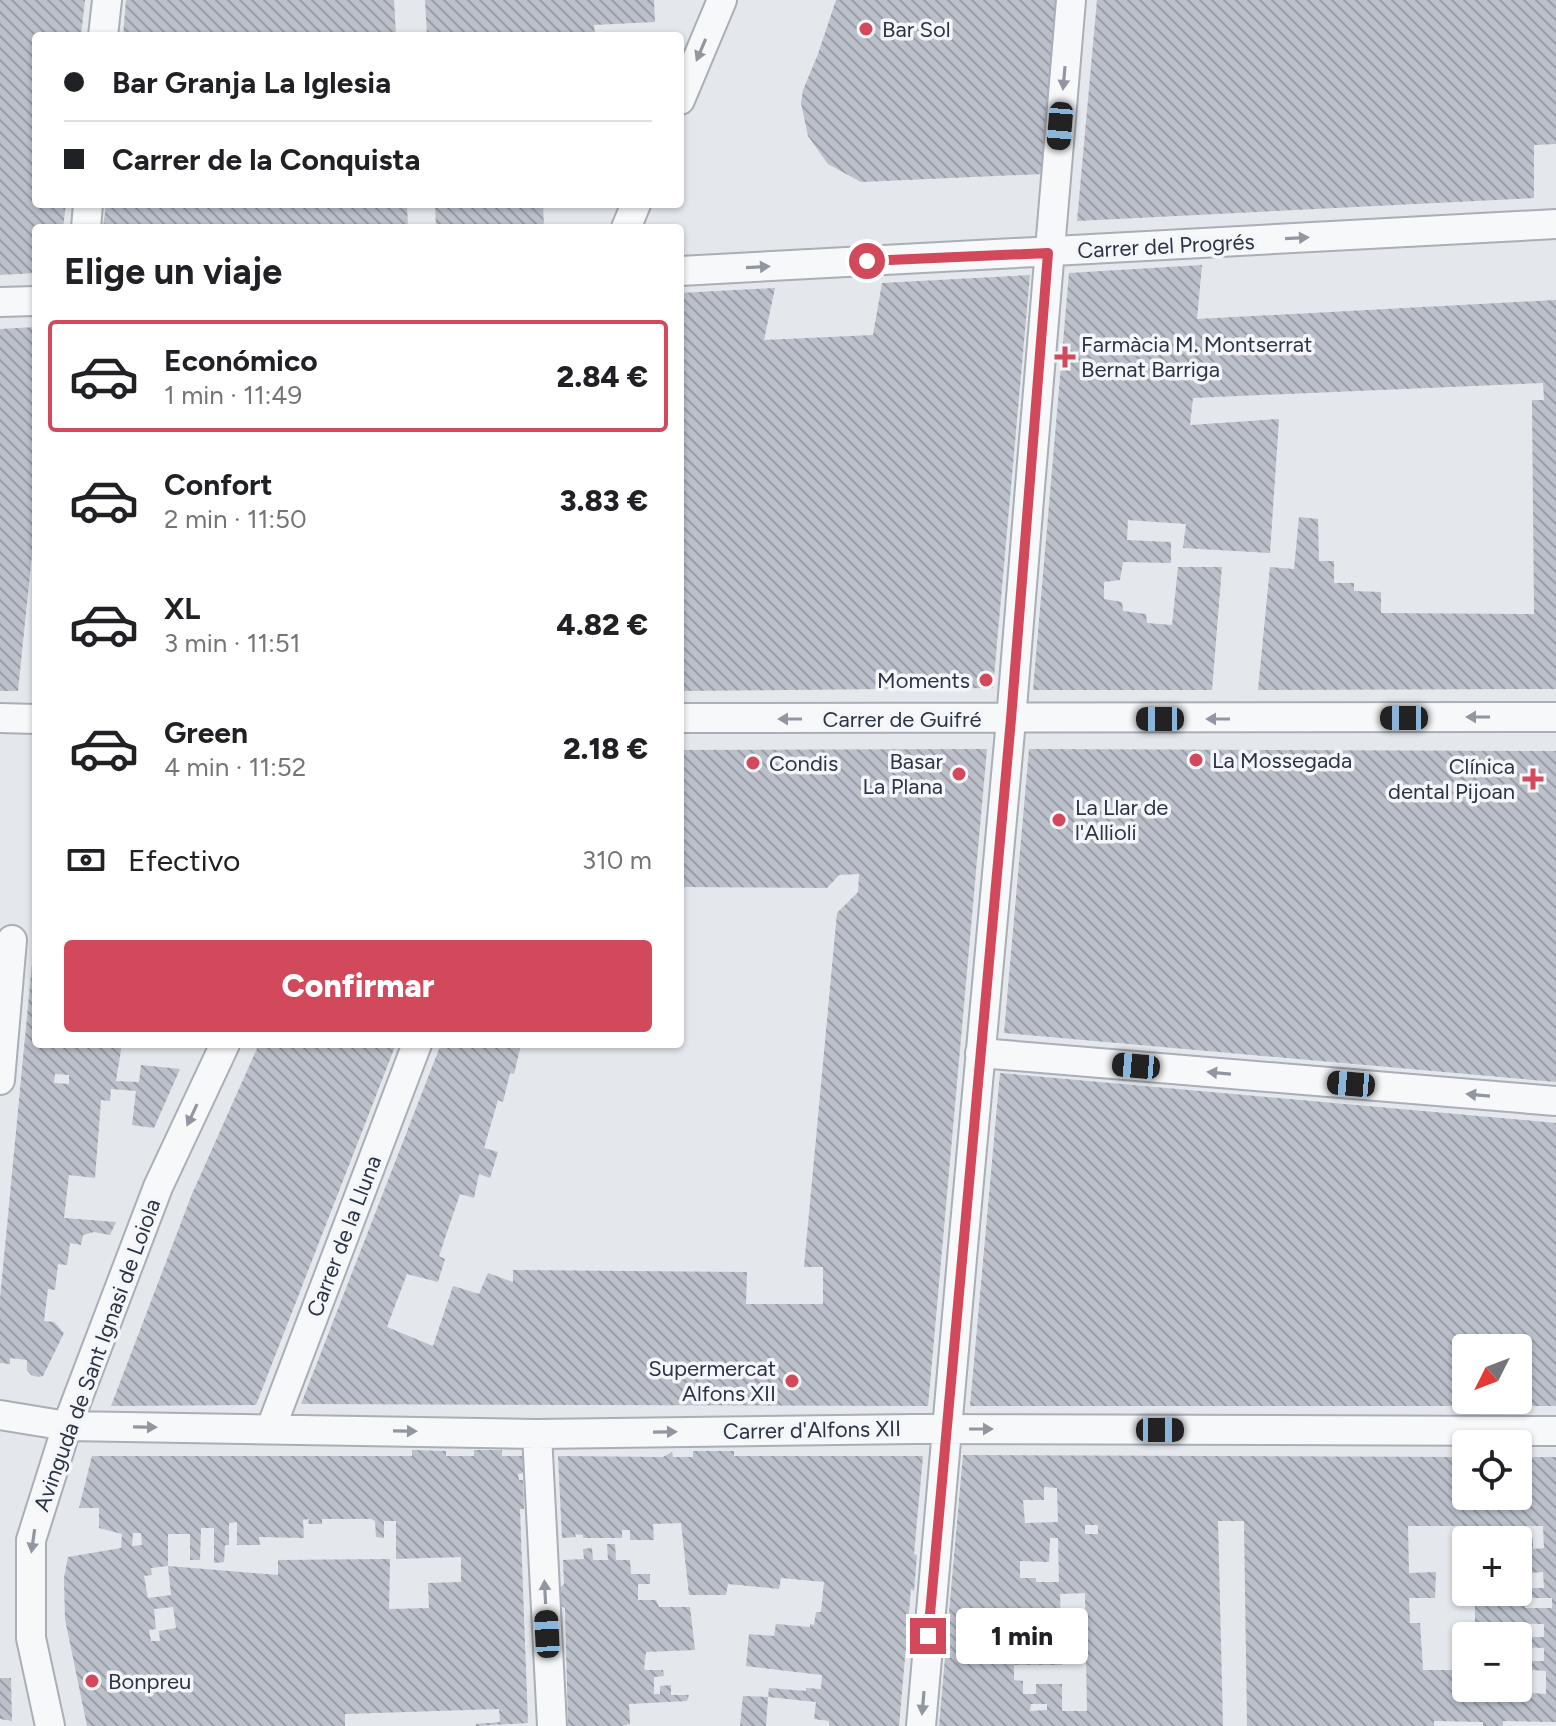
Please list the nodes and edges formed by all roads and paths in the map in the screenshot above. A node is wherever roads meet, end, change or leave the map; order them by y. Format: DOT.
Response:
graph roads {
  1 [pos="107,0"];
  2 [pos="722,0"];
  3 [pos="1071,0"];
  4 [pos="103,32"];
  5 [pos="684,90"];
  6 [pos="1556,224"];
  7 [pos="1048,253"];
  8 [pos="684,271"];
  9 [pos="32,301"];
  10 [pos="0,302"];
  11 [pos="1556,717"];
  12 [pos="0,718"];
  13 [pos="684,718"];
  14 [pos="32,719"];
  15 [pos="1011,719"];
  16 [pos="0,735"];
  17 [pos="32,735"];
  18 [pos="17,936"];
  19 [pos="223,1048"];
  20 [pos="415,1048"];
  21 [pos="980,1053"];
  22 [pos="0,1080"];
  23 [pos="1556,1101"];
  24 [pos="0,1415"];
  25 [pos="67,1426"];
  26 [pos="271,1428"];
  27 [pos="945,1429"];
  28 [pos="1556,1431"];
  29 [pos="537,1434"];
  30 [pos="50,1726"];
  31 [pos="552,1726"];
  32 [pos="921,1726"];
  1 -- 4 [label="street"];
  2 -- 5 [label="street, one-way"];
  3 -- 7 [label="street, one-way"];
  7 -- 6 [label="street, Carrer del Progrés, one-way"];
  8 -- 7 [label="street, Carrer del Progrés, one-way"];
  7 -- 15 [label="street"];
  9 -- 10 [label="street"];
  11 -- 15 [label="street, Carrer de Guifré, one-way"];
  12 -- 14 [label="street"];
  15 -- 13 [label="street, Carrer de Guifré, one-way"];
  15 -- 21 [label="street"];
  16 -- 17 [label="street"];
  18 -- 22 [label="street"];
  19 -- 25 [label="street, Avinguda de Sant Ignasi de Loiola, one-way"];
  20 -- 26 [label="street, Carrer de la Lluna"];
  23 -- 21 [label="street, one-way"];
  21 -- 27 [label="street"];
  24 -- 25 [label="street, Carrer d'Alfons XII"];
  25 -- 26 [label="street, Carrer d'Alfons XII, one-way"];
  25 -- 30 [label="street, Avinguda de Sant Ignasi de Loiola, one-way"];
  26 -- 29 [label="street, Carrer d'Alfons XII, one-way"];
  27 -- 28 [label="street, Carrer d'Alfons XII, one-way"];
  29 -- 27 [label="street, Carrer d'Alfons XII, one-way"];
  27 -- 32 [label="street, one-way"];
  31 -- 29 [label="street, one-way"];
}
